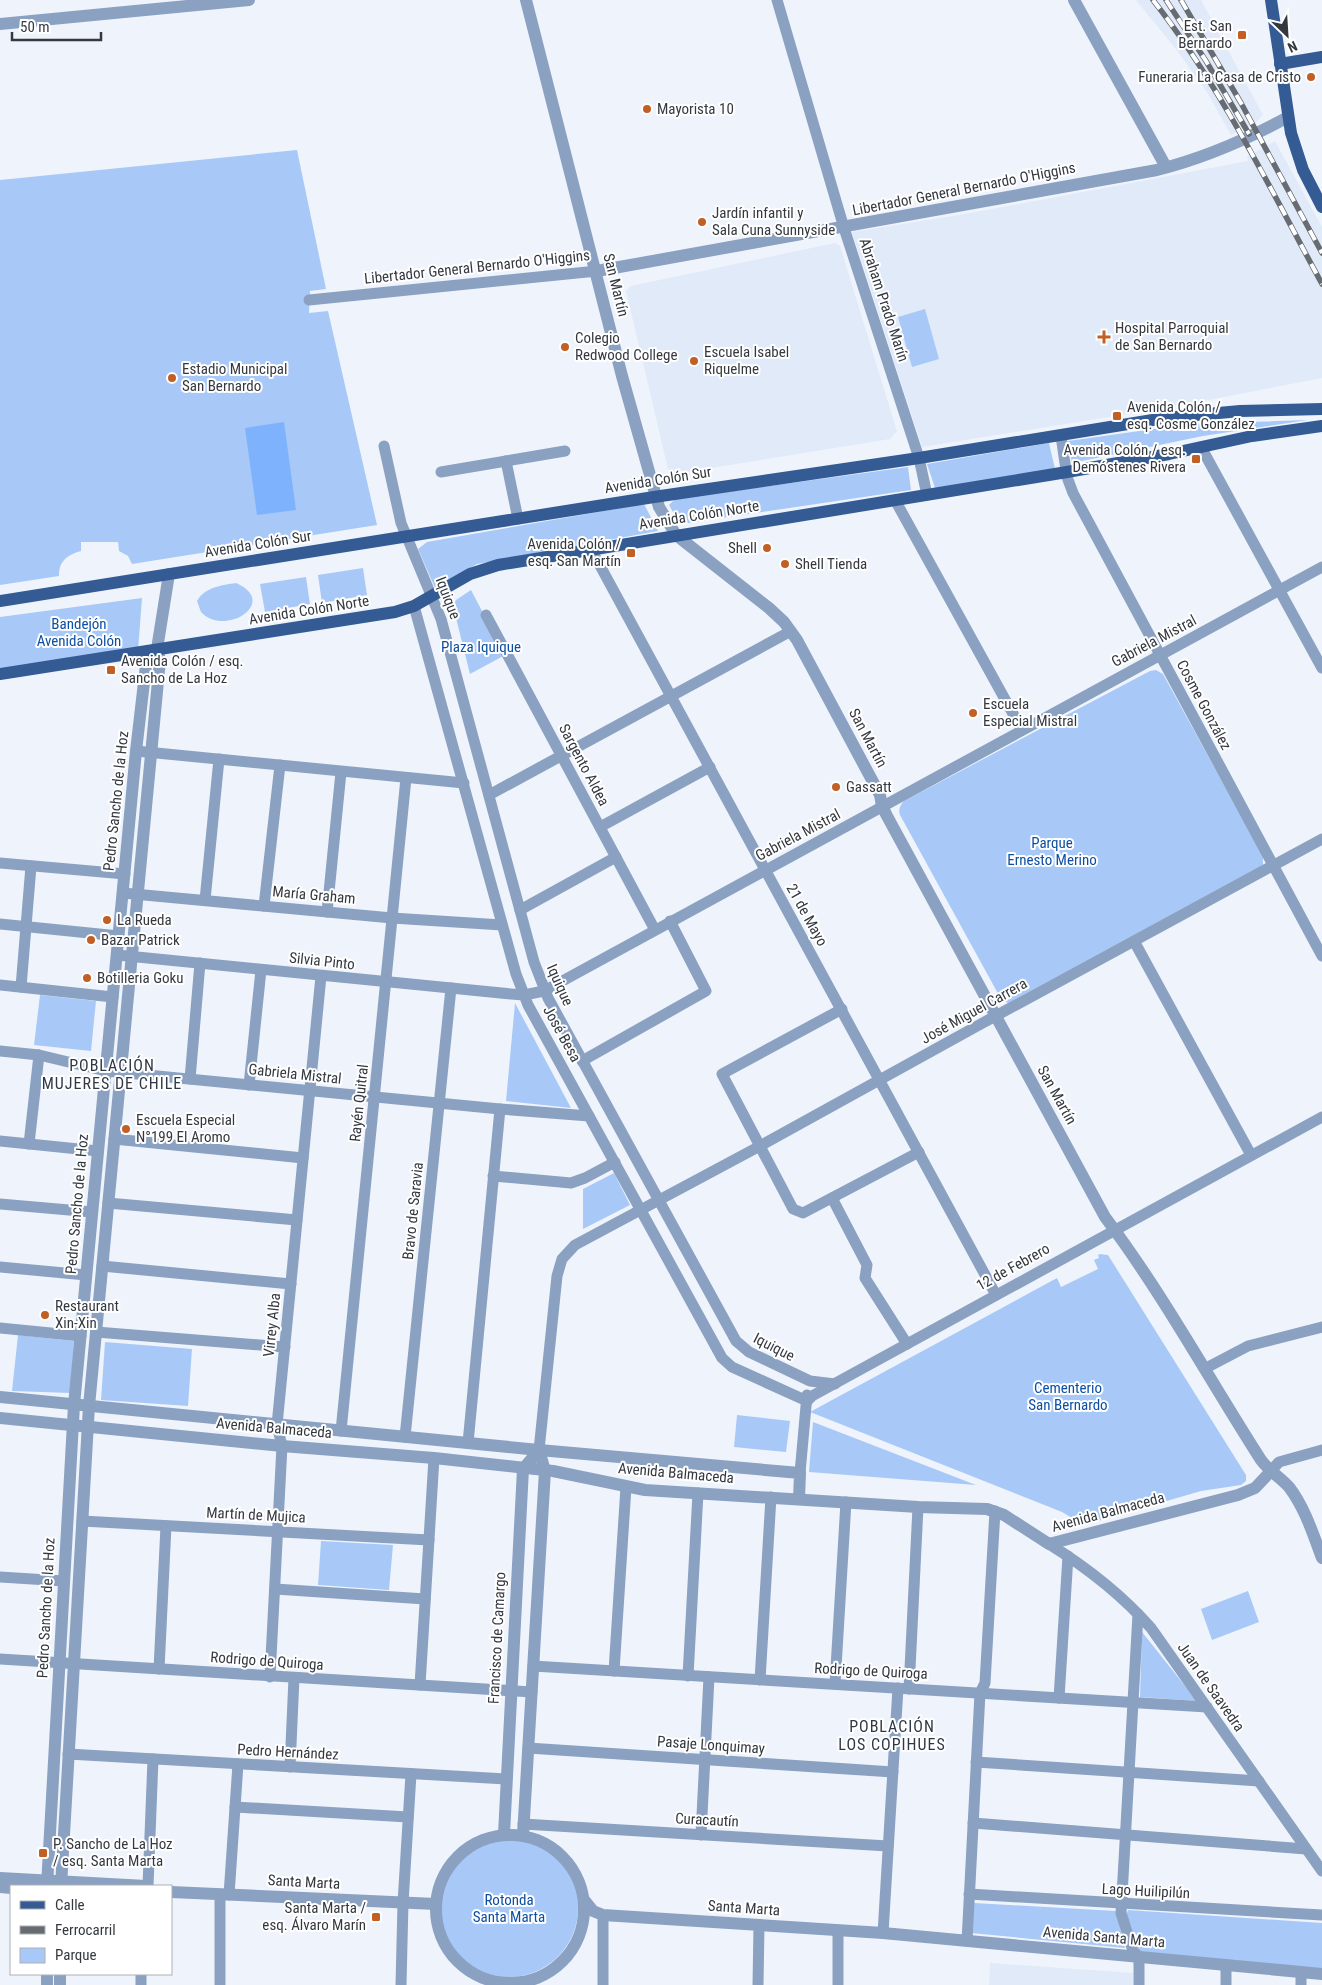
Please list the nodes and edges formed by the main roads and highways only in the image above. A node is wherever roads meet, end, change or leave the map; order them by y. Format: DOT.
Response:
graph roads {
  1 [pos="1271,0"];
  2 [pos="1322,57"];
  3 [pos="1280,64"];
  4 [pos="1322,207"];
  5 [pos="1322,409"];
  6 [pos="1322,426"];
  7 [pos="0,601"];
  8 [pos="0,674"];
  1 -- 3 [label="main road"];
  2 -- 3 [label="main road"];
  3 -- 4 [label="main road"];
  5 -- 7 [label="main road, Avenida Colón Sur"];
  6 -- 8 [label="main road, Avenida Colón Norte"];
}
